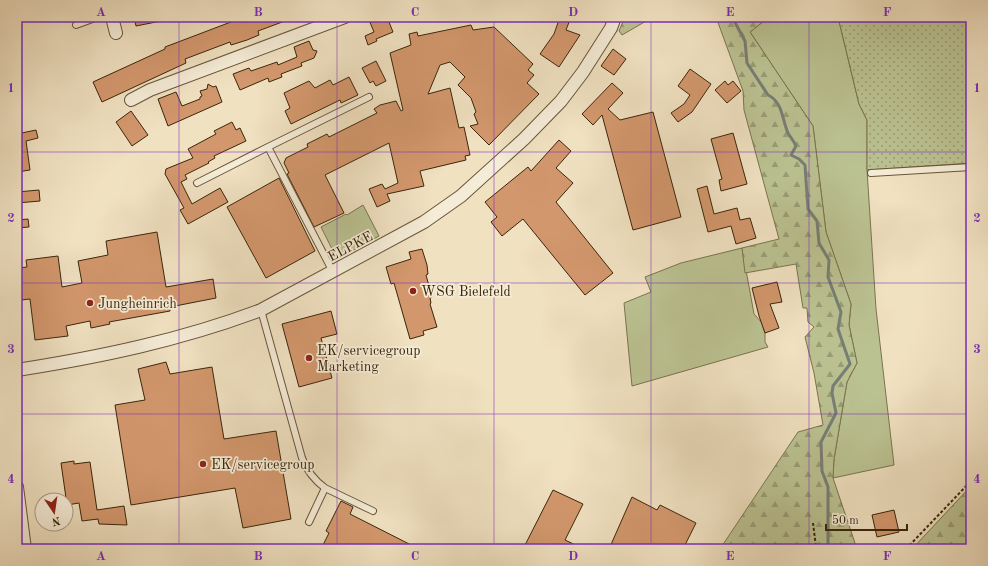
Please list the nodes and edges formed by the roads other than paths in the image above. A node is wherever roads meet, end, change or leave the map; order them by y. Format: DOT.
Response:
graph roads {
  1 [pos="98,17"];
  2 [pos="112,17"];
  3 [pos="345,17"];
  4 [pos="615,17"];
  5 [pos="970,17"];
  6 [pos="76,26"];
  7 [pos="116,33"];
  8 [pos="971,33"];
  9 [pos="369,97"];
  10 [pos="131,100"];
  11 [pos="268,147"];
  12 [pos="971,167"];
  13 [pos="871,173"];
  14 [pos="197,183"];
  15 [pos="333,272"];
  16 [pos="262,310"];
  17 [pos="17,370"];
  18 [pos="17,487"];
  19 [pos="325,488"];
  20 [pos="373,511"];
  21 [pos="309,522"];
  22 [pos="25,549"];
  23 [pos="870,549"];
  24 [pos="875,549"];
  1 -- 6 [label="lane"];
  2 -- 7 [label="street"];
  3 -- 10 [label="street"];
  4 -- 15 [label="street, ELPKE"];
  5 -- 8 [label="lane"];
  9 -- 11 [label="lane"];
  11 -- 14 [label="lane"];
  11 -- 15 [label="lane"];
  12 -- 13 [label="lane"];
  15 -- 16 [label="street, ELPKE"];
  16 -- 17 [label="street, ELPKE"];
  16 -- 19 [label="lane"];
  18 -- 22 [label="street"];
  19 -- 20 [label="lane"];
  19 -- 21 [label="lane"];
  23 -- 24 [label="lane"];
}
